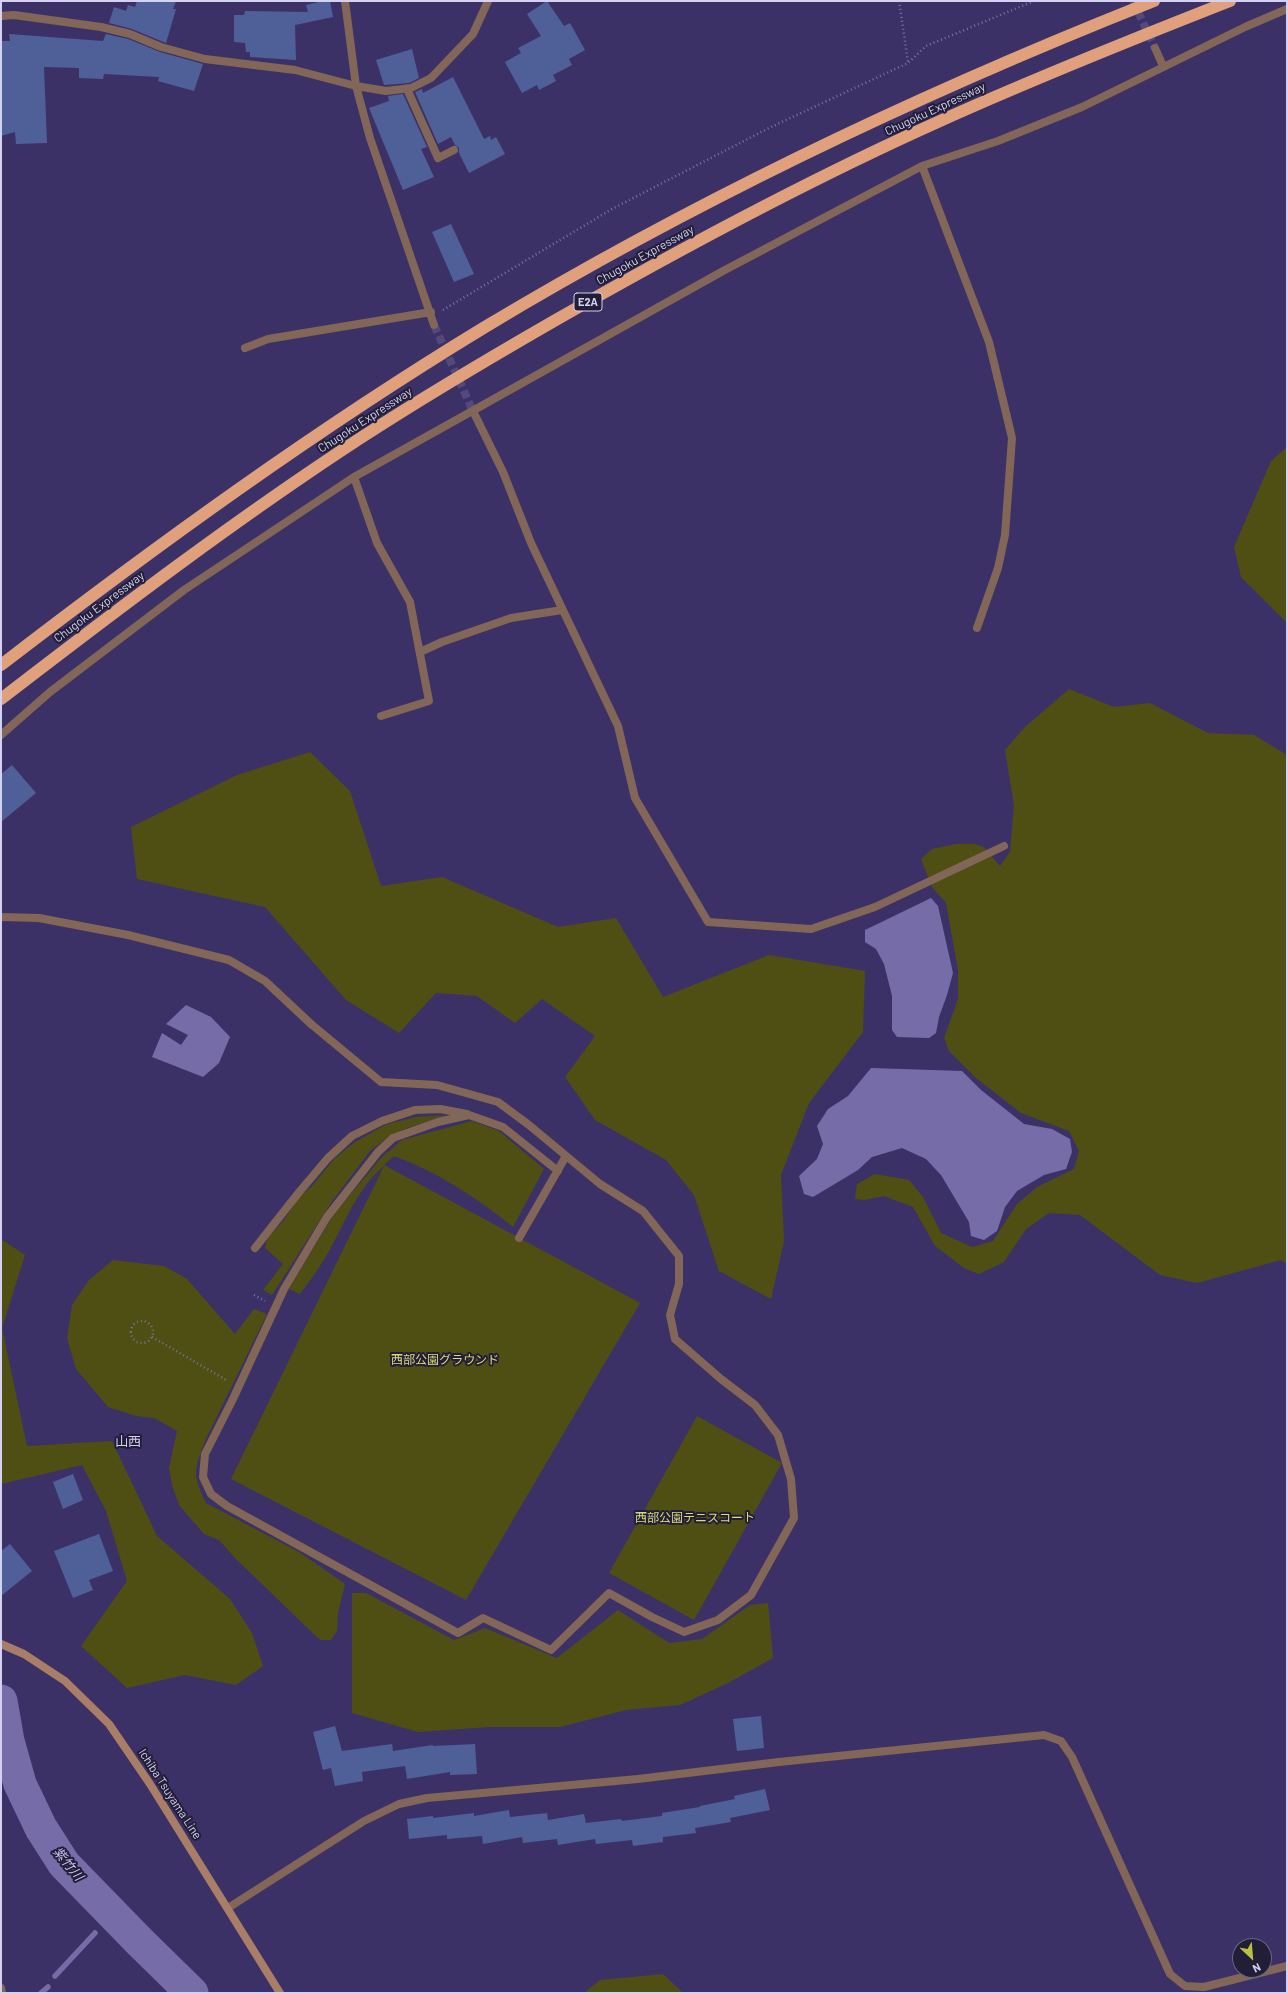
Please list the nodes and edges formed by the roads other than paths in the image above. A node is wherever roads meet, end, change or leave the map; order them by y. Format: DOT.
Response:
graph roads {
  1 [pos="345,1"];
  2 [pos="488,1"];
  3 [pos="1154,1"];
  4 [pos="1230,1"];
  5 [pos="1287,10"];
  6 [pos="1,16"];
  7 [pos="1154,48"];
  8 [pos="1163,66"];
  9 [pos="356,86"];
  10 [pos="407,89"];
  11 [pos="454,150"];
  12 [pos="922,166"];
  13 [pos="431,312"];
  14 [pos="434,325"];
  15 [pos="245,348"];
  16 [pos="473,411"];
  17 [pos="354,476"];
  18 [pos="562,610"];
  19 [pos="977,628"];
  20 [pos="420,652"];
  21 [pos="1,665"];
  22 [pos="1,699"];
  23 [pos="381,716"];
  24 [pos="1,735"];
  25 [pos="1004,846"];
  26 [pos="1,917"];
  27 [pos="469,1115"];
  28 [pos="566,1156"];
  29 [pos="558,1171"];
  30 [pos="519,1238"];
  31 [pos="255,1248"];
  32 [pos="1,1644"];
  33 [pos="228,1908"];
  34 [pos="1287,1966"];
  35 [pos="1,1988"];
  36 [pos="2,1993"];
  37 [pos="280,1993"];
  1 -- 9 [label="street"];
  2 -- 10 [label="street"];
  3 -- 21 [label="highway, Chugoku Expressway / E2A"];
  4 -- 22 [label="highway, Chugoku Expressway / E2A"];
  5 -- 8 [label="street"];
  6 -- 9 [label="street"];
  7 -- 8 [label="street"];
  8 -- 12 [label="street"];
  9 -- 10 [label="street"];
  9 -- 13 [label="street"];
  10 -- 11 [label="street"];
  12 -- 16 [label="street"];
  12 -- 19 [label="street"];
  13 -- 14 [label="street"];
  13 -- 15 [label="street"];
  16 -- 17 [label="street"];
  16 -- 18 [label="street"];
  17 -- 20 [label="street"];
  17 -- 24 [label="street"];
  18 -- 20 [label="street"];
  18 -- 25 [label="street"];
  20 -- 23 [label="street"];
  26 -- 28 [label="street"];
  27 -- 28 [label="street"];
  27 -- 29 [label="street"];
  27 -- 31 [label="street"];
  28 -- 29 [label="street"];
  29 -- 30 [label="street"];
  32 -- 33 [label="main road, Ichiba Tsuyama Line"];
  33 -- 34 [label="street"];
  33 -- 37 [label="main road, Ichiba Tsuyama Line"];
  35 -- 36 [label="street"];
}
